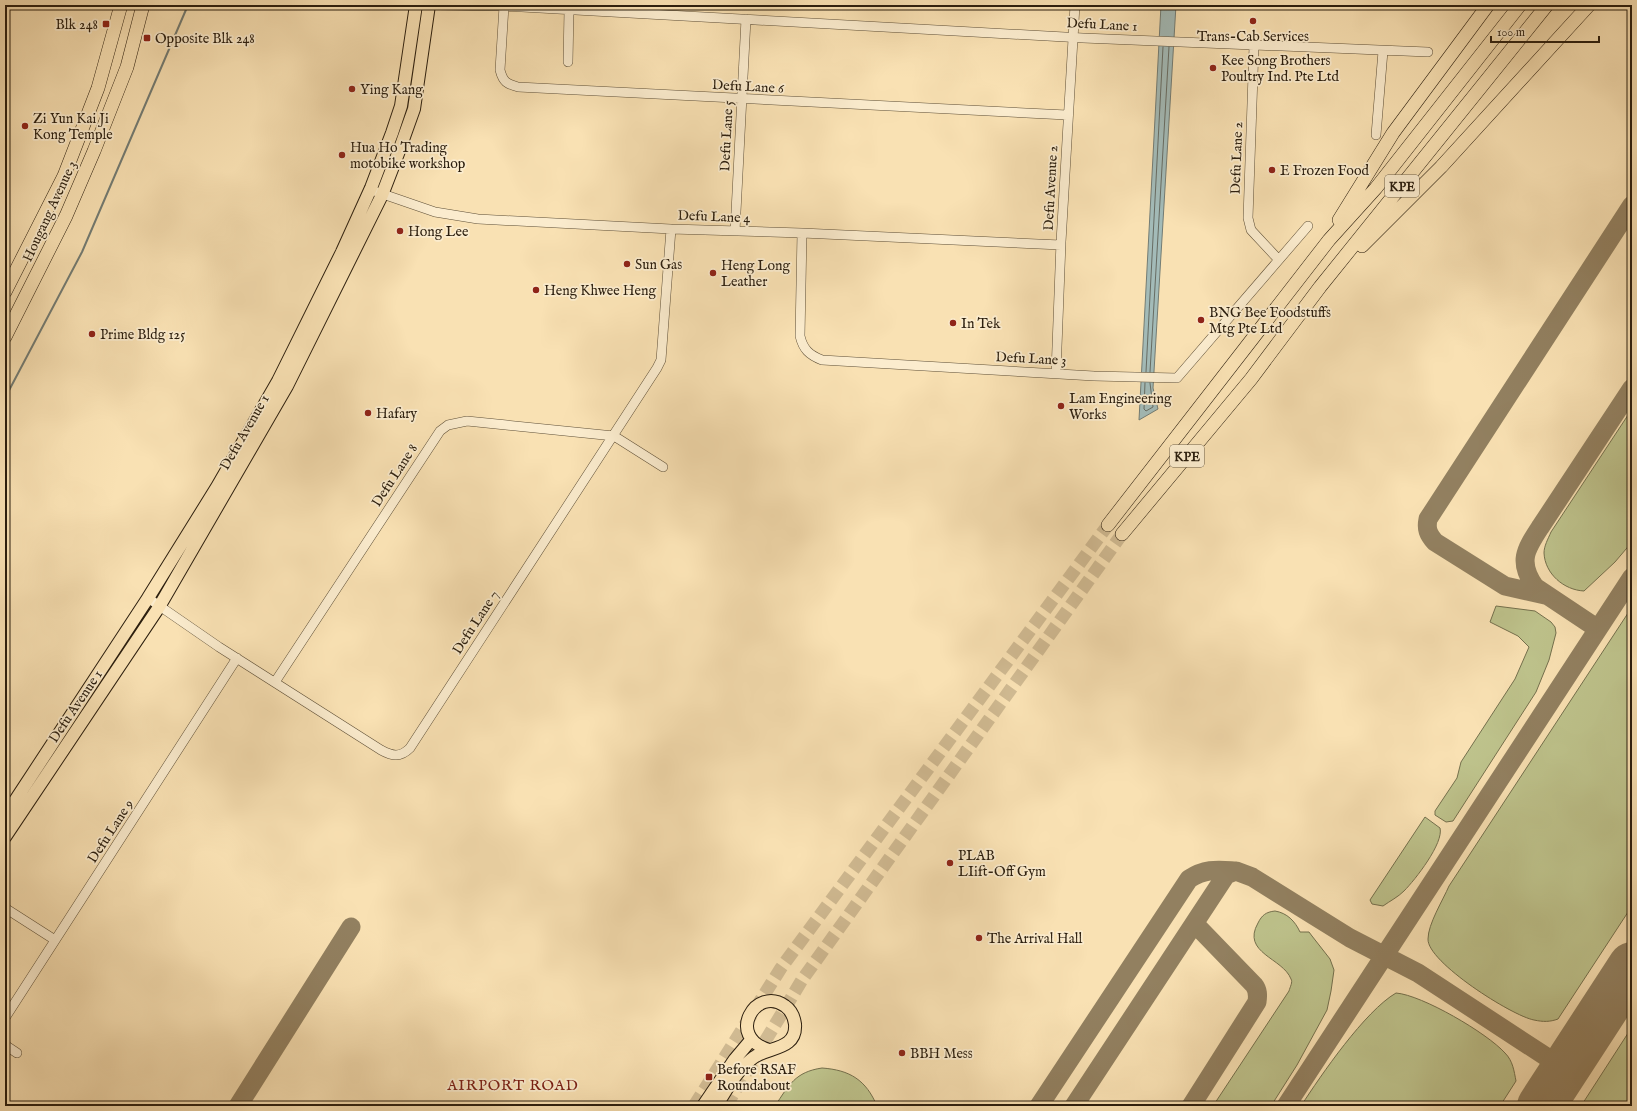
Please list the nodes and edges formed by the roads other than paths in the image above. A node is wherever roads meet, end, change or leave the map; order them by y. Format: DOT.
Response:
graph roads {
  1 [pos="121,5"];
  2 [pos="143,5"];
  3 [pos="416,5"];
  4 [pos="429,5"];
  5 [pos="440,5"];
  6 [pos="1075,5"];
  7 [pos="1488,5"];
  8 [pos="1520,5"];
  9 [pos="1547,5"];
  10 [pos="1589,5"];
  11 [pos="504,6"];
  12 [pos="569,10"];
  13 [pos="746,19"];
  14 [pos="1072,37"];
  15 [pos="1254,46"];
  16 [pos="1384,51"];
  17 [pos="1428,52"];
  18 [pos="568,62"];
  19 [pos="742,99"];
  20 [pos="1067,115"];
  21 [pos="1376,135"];
  22 [pos="88,166"];
  23 [pos="64,176"];
  24 [pos="371,188"];
  25 [pos="382,195"];
  26 [pos="1308,226"];
  27 [pos="671,229"];
  28 [pos="734,231"];
  29 [pos="802,233"];
  30 [pos="1329,240"];
  31 [pos="1061,245"];
  32 [pos="1278,259"];
  33 [pos="1334,271"];
  34 [pos="5,292"];
  35 [pos="5,337"];
  36 [pos="1056,373"];
  37 [pos="614,436"];
  38 [pos="663,467"];
  39 [pos="1108,525"];
  40 [pos="1122,534"];
  41 [pos="148,598"];
  42 [pos="159,607"];
  43 [pos="237,658"];
  44 [pos="275,682"];
  45 [pos="5,816"];
  46 [pos="5,837"];
  47 [pos="5,908"];
  48 [pos="55,940"];
  49 [pos="5,1018"];
  50 [pos="751,1040"];
  51 [pos="5,1045"];
  52 [pos="770,1050"];
  53 [pos="17,1053"];
  54 [pos="703,1106"];
  55 [pos="716,1106"];
  1 -- 23 [label="highway, Hougang Avenue 3"];
  2 -- 22 [label="highway, Hougang Avenue 3"];
  3 -- 24 [label="main road, Defu Avenue 1"];
  4 -- 25 [label="main road, Defu Avenue 1"];
  5 -- 11 [label="street, Defu Lane 1"];
  6 -- 14 [label="street, Defu Avenue 2"];
  7 -- 30 [label="highway"];
  8 -- 30 [label="highway, KPE"];
  9 -- 33 [label="highway, KPE"];
  10 -- 33 [label="highway"];
  11 -- 12 [label="street, Defu Lane 1"];
  11 -- 19 [label="street, Defu Lane 6"];
  12 -- 13 [label="street, Defu Lane 1"];
  12 -- 18 [label="street"];
  13 -- 14 [label="street, Defu Lane 1"];
  13 -- 19 [label="street, Defu Lane 5"];
  14 -- 15 [label="street, Defu Lane 1"];
  14 -- 20 [label="street, Defu Avenue 2"];
  15 -- 16 [label="street, Defu Lane 1"];
  15 -- 32 [label="street, Defu Lane 2"];
  16 -- 17 [label="street, Defu Lane 1"];
  16 -- 21 [label="street"];
  19 -- 20 [label="street, Defu Lane 6"];
  19 -- 28 [label="street, Defu Lane 5"];
  20 -- 31 [label="street, Defu Avenue 2"];
  22 -- 23 [label="highway"];
  22 -- 35 [label="highway, Hougang Avenue 3"];
  23 -- 34 [label="highway, Hougang Avenue 3"];
  24 -- 25 [label="street, Defu Lane 4"];
  24 -- 41 [label="main road, Defu Avenue 1"];
  25 -- 27 [label="street, Defu Lane 4"];
  25 -- 42 [label="main road, Defu Avenue 1"];
  26 -- 32 [label="street, Defu Lane 3"];
  27 -- 28 [label="street, Defu Lane 4"];
  27 -- 37 [label="street, Defu Lane 7"];
  28 -- 29 [label="street, Defu Lane 4"];
  29 -- 31 [label="street, Defu Lane 4"];
  29 -- 36 [label="street, Defu Lane 3"];
  30 -- 39 [label="highway, KPE"];
  31 -- 36 [label="street, Defu Avenue 2"];
  32 -- 36 [label="street, Defu Lane 3"];
  33 -- 40 [label="highway, KPE"];
  37 -- 38 [label="street"];
  37 -- 44 [label="street, Defu Lane 8"];
  37 -- 44 [label="street, Defu Lane 7"];
  41 -- 42 [label="street, Defu Lane 7"];
  41 -- 45 [label="main road, Defu Avenue 1"];
  42 -- 43 [label="street, Defu Lane 7"];
  42 -- 46 [label="main road, Defu Avenue 1"];
  43 -- 44 [label="street, Defu Lane 7"];
  43 -- 48 [label="street, Defu Lane 9"];
  47 -- 48 [label="street"];
  48 -- 49 [label="street, Defu Lane 9"];
  50 -- 52 [label="main road"];
  50 -- 52 [label="main road"];
  50 -- 54 [label="main road"];
  51 -- 53 [label="street"];
  52 -- 55 [label="main road"];
}
